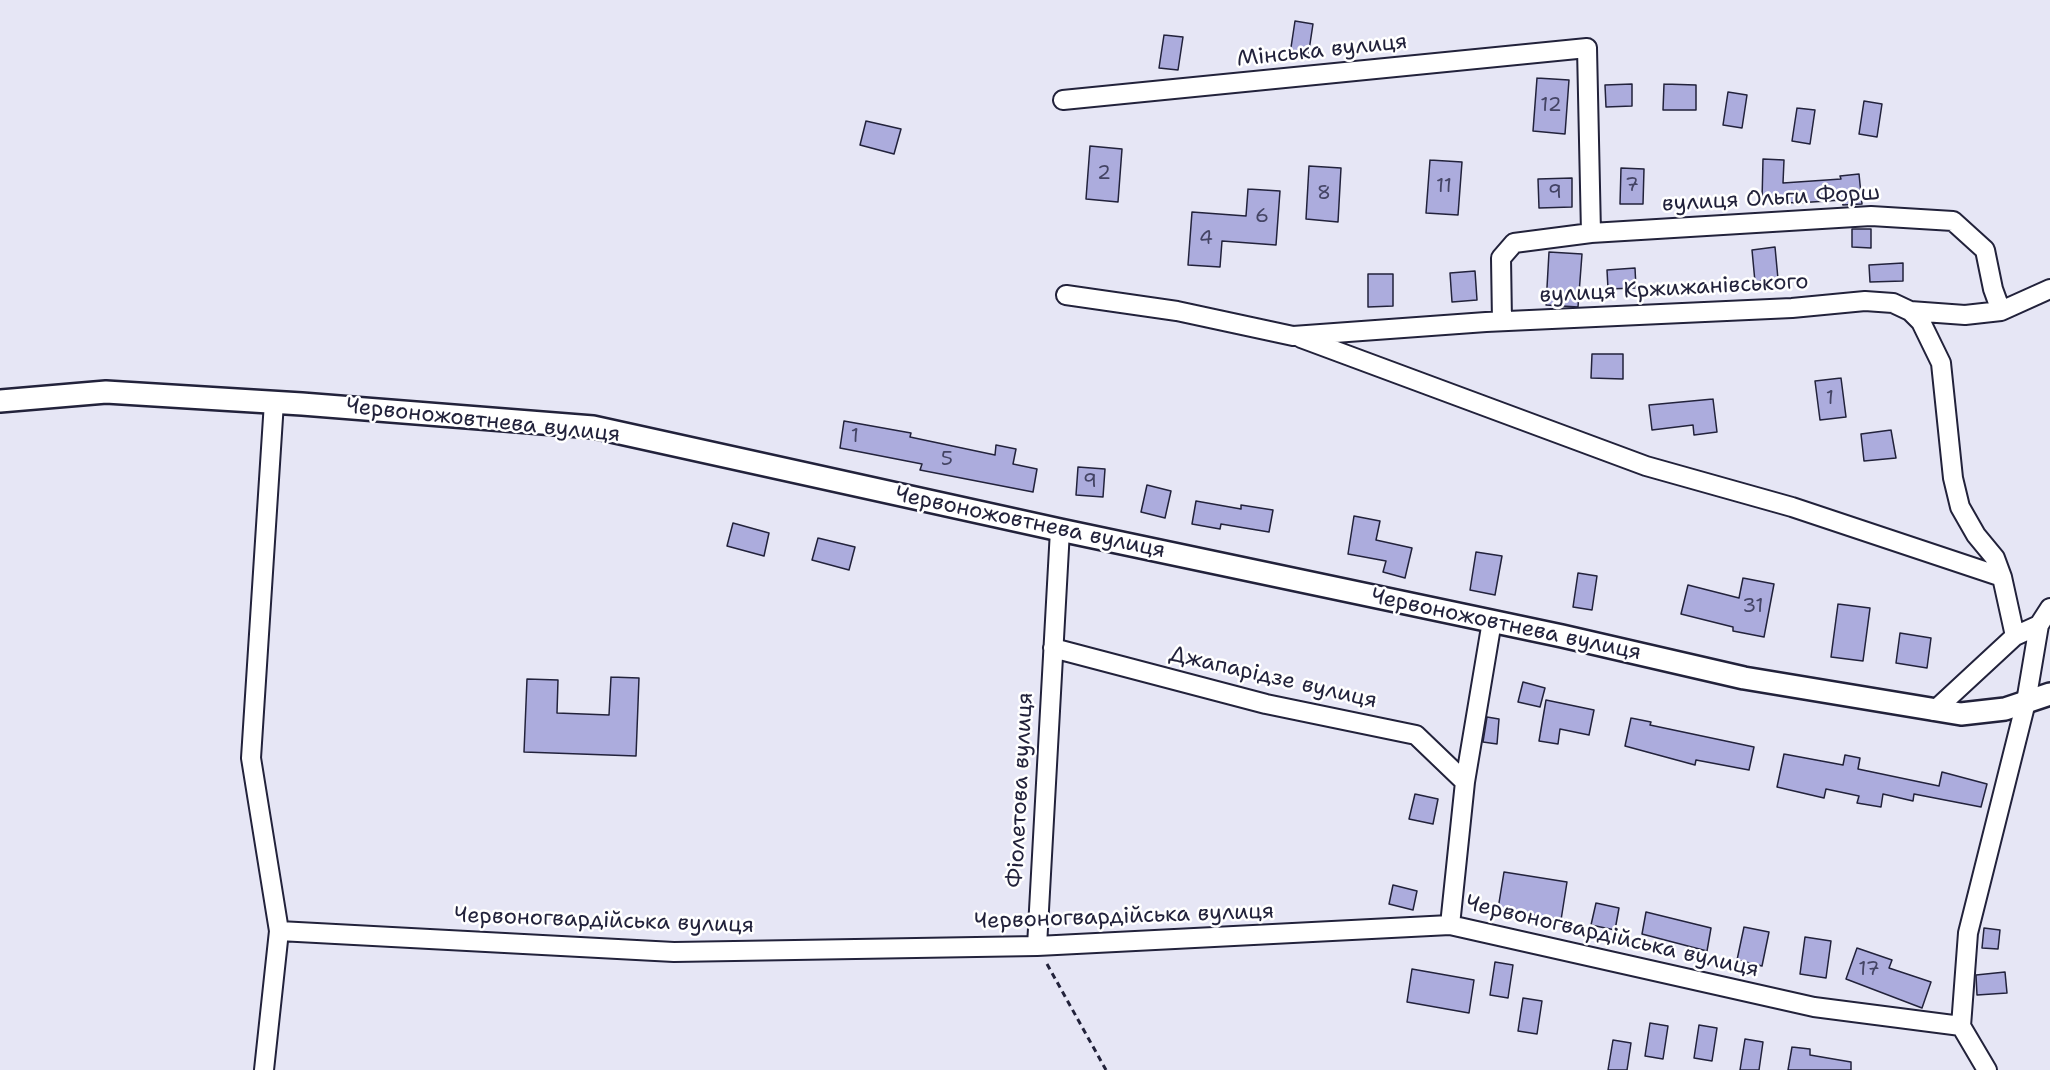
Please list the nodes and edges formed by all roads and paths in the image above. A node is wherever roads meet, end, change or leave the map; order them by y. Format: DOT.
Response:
graph roads {
  1 [pos="1063,100"];
  2 [pos="1591,233"];
  3 [pos="2050,289"];
  4 [pos="1066,295"];
  5 [pos="1910,311"];
  6 [pos="2001,311"];
  7 [pos="1502,321"];
  8 [pos="1293,336"];
  9 [pos="0,401"];
  10 [pos="274,402"];
  11 [pos="1060,530"];
  12 [pos="2002,577"];
  13 [pos="2050,608"];
  14 [pos="1492,621"];
  15 [pos="2039,625"];
  16 [pos="2015,636"];
  17 [pos="1053,648"];
  18 [pos="2050,694"];
  19 [pos="2026,702"];
  20 [pos="1934,711"];
  21 [pos="1465,782"];
  22 [pos="1450,925"];
  23 [pos="279,931"];
  24 [pos="1037,946"];
  25 [pos="1961,1026"];
  26 [pos="264,1070"];
  27 [pos="1106,1070"];
  28 [pos="1987,1070"];
  1 -- 2 [label="street, Мінська вулиця"];
  2 -- 6 [label="street, вулиця Ольги Форш"];
  2 -- 7 [label="street, вулиця Ольги Форш"];
  3 -- 6 [label="street, вулиця Кржижанівського"];
  4 -- 8 [label="street, вулиця Кржижанівського"];
  5 -- 6 [label="street, вулиця Кржижанівського"];
  5 -- 7 [label="street, вулиця Кржижанівського"];
  5 -- 12 [label="street"];
  7 -- 8 [label="street, вулиця Кржижанівського"];
  8 -- 12 [label="street"];
  9 -- 10 [label="street, Червоножовтнева вулиця"];
  10 -- 11 [label="street, Червоножовтнева вулиця"];
  10 -- 23 [label="street"];
  11 -- 14 [label="street, Червоножовтнева вулиця"];
  11 -- 17 [label="street, Фіолетова вулиця"];
  12 -- 16 [label="street"];
  13 -- 15 [label="street"];
  14 -- 20 [label="street, Червоножовтнева вулиця"];
  14 -- 21 [label="street"];
  15 -- 16 [label="street"];
  15 -- 19 [label="street"];
  16 -- 20 [label="street"];
  17 -- 21 [label="street, Джапарідзе вулиця"];
  17 -- 24 [label="street, Фіолетова вулиця"];
  18 -- 19 [label="street, Червоножовтнева вулиця"];
  19 -- 20 [label="street, Червоножовтнева вулиця"];
  19 -- 25 [label="street"];
  21 -- 22 [label="street"];
  22 -- 24 [label="street, Червоногвардійська вулиця"];
  22 -- 25 [label="street, Червоногвардійська вулиця"];
  23 -- 24 [label="street, Червоногвардійська вулиця"];
  23 -- 26 [label="street"];
  24 -- 27 [label="path"];
  25 -- 28 [label="street"];
}
